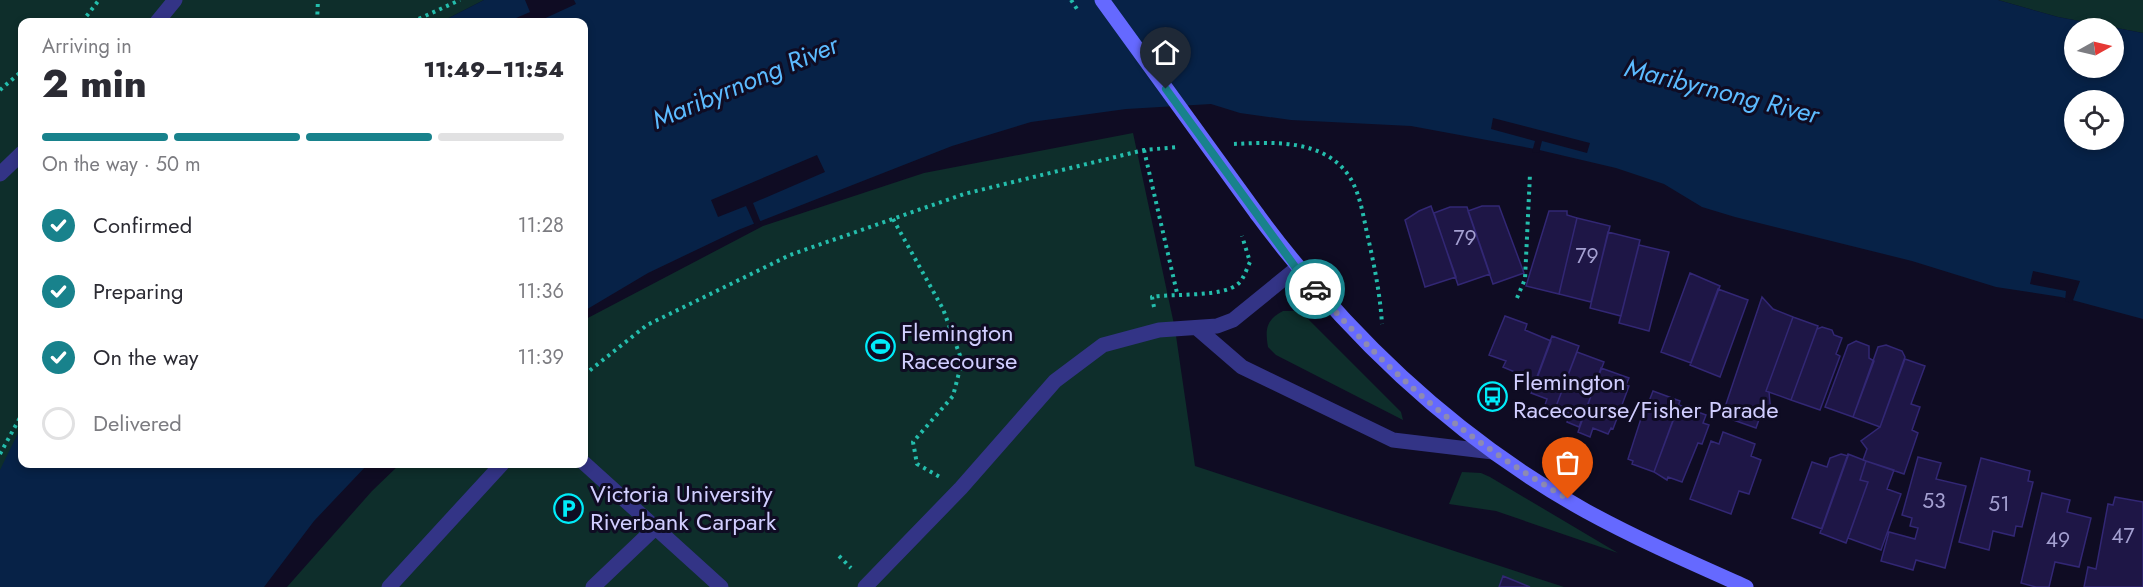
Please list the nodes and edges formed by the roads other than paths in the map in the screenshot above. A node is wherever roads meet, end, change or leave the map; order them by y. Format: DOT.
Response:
graph roads {
  1 [pos="175,0"];
  2 [pos="1102,0"];
  3 [pos="160,18"];
  4 [pos="18,157"];
  5 [pos="0,174"];
  6 [pos="1296,268"];
  7 [pos="1198,329"];
  8 [pos="1493,452"];
  9 [pos="588,467"];
  10 [pos="498,468"];
  11 [pos="655,528"];
  12 [pos="389,587"];
  13 [pos="593,587"];
  14 [pos="721,587"];
  15 [pos="865,587"];
  16 [pos="1746,587"];
  1 -- 3 [label="lane"];
  2 -- 6 [label="main road, bridge"];
  4 -- 5 [label="lane"];
  6 -- 7 [label="lane"];
  6 -- 8 [label="main road"];
  7 -- 8 [label="lane"];
  7 -- 15 [label="lane"];
  8 -- 16 [label="main road"];
  9 -- 11 [label="lane"];
  10 -- 12 [label="lane"];
  11 -- 13 [label="lane"];
  11 -- 14 [label="lane"];
}
